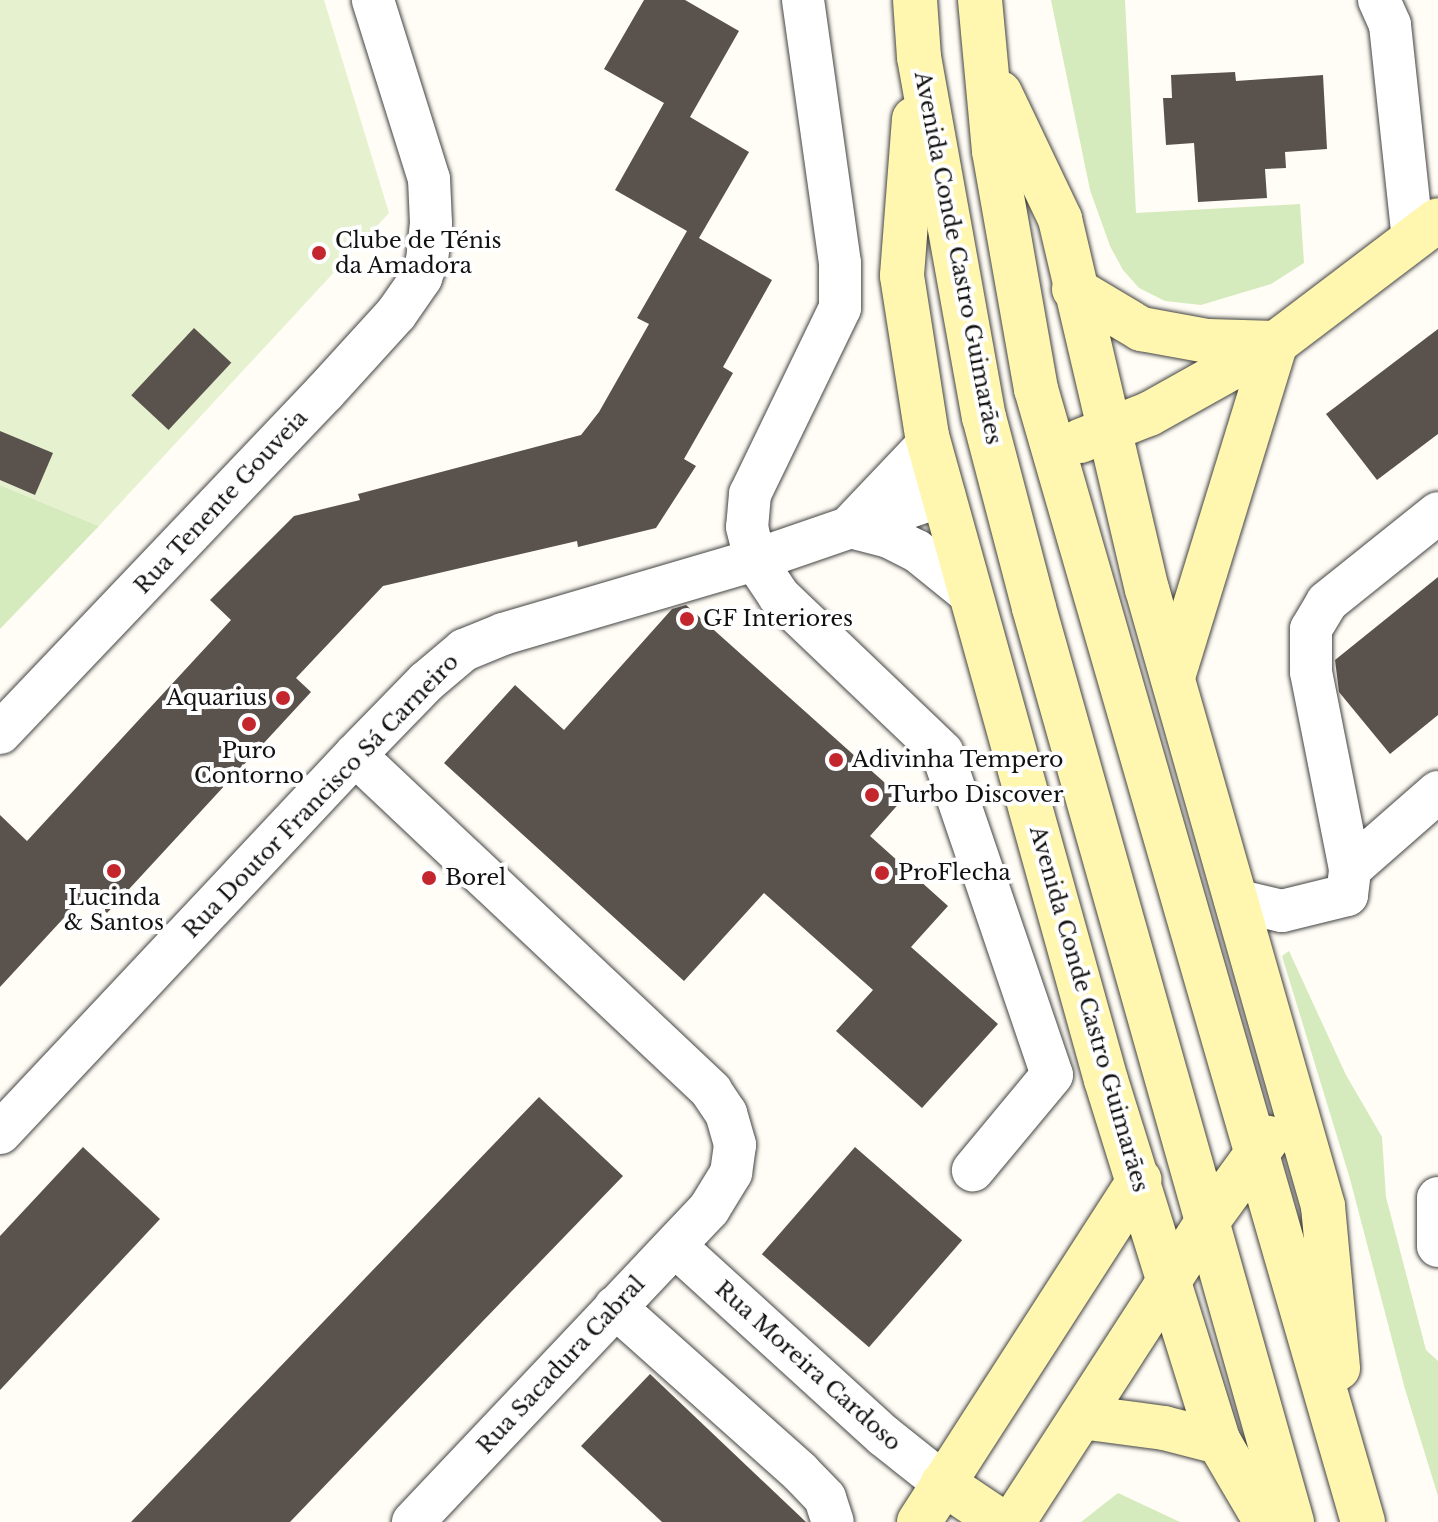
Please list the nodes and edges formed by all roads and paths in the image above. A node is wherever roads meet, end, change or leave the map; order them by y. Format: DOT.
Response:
graph roads {
  1 [pos="373,0"];
  2 [pos="803,0"];
  3 [pos="915,0"];
  4 [pos="980,0"];
  5 [pos="1379,0"];
  6 [pos="919,57"];
  7 [pos="983,59"];
  8 [pos="1425,229"];
  9 [pos="1074,289"];
  10 [pos="1276,343"];
  11 [pos="1108,430"];
  12 [pos="929,443"];
  13 [pos="1054,452"];
  14 [pos="1000,473"];
  15 [pos="944,495"];
  16 [pos="1438,513"];
  17 [pos="850,527"];
  18 [pos="755,560"];
  19 [pos="969,593"];
  20 [pos="1173,677"];
  21 [pos="0,733"];
  22 [pos="355,755"];
  23 [pos="1438,792"];
  24 [pos="1350,869"];
  25 [pos="1235,900"];
  26 [pos="1293,1104"];
  27 [pos="1123,1125"];
  28 [pos="0,1133"];
  29 [pos="1184,1139"];
  30 [pos="1256,1154"];
  31 [pos="973,1170"];
  32 [pos="1139,1180"];
  33 [pos="1438,1198"];
  34 [pos="1207,1222"];
  35 [pos="675,1246"];
  36 [pos="1438,1246"];
  37 [pos="1170,1279"];
  38 [pos="615,1307"];
  39 [pos="1081,1417"];
  40 [pos="1219,1442"];
  41 [pos="1347,1464"];
  42 [pos="943,1483"];
  43 [pos="413,1522"];
  44 [pos="833,1522"];
  45 [pos="919,1522"];
  46 [pos="1001,1522"];
  47 [pos="1013,1522"];
  48 [pos="1266,1522"];
  49 [pos="1292,1522"];
  50 [pos="1363,1522"];
  1 -- 21 [label="street, Rua Tenente Gouveia"];
  2 -- 18 [label="street"];
  3 -- 6 [label="main road, Avenida Conde Castro Guimarães"];
  4 -- 7 [label="main road"];
  5 -- 8 [label="street"];
  6 -- 12 [label="main road, Avenida Conde Castro Guimarães"];
  6 -- 14 [label="main road, Avenida Conde Castro Guimarães"];
  7 -- 9 [label="main road"];
  7 -- 13 [label="main road"];
  8 -- 10 [label="main road"];
  9 -- 10 [label="main road"];
  9 -- 11 [label="main road"];
  10 -- 11 [label="main road"];
  10 -- 20 [label="main road"];
  11 -- 13 [label="main road"];
  11 -- 20 [label="main road"];
  12 -- 15 [label="main road, Avenida Conde Castro Guimarães"];
  12 -- 17 [label="street, Rua Doutor Francisco Sá Carneiro"];
  13 -- 14 [label="main road"];
  13 -- 30 [label="main road"];
  14 -- 15 [label="main road"];
  14 -- 29 [label="main road, Avenida Conde Castro Guimarães"];
  15 -- 17 [label="street, Rua Doutor Francisco Sá Carneiro"];
  15 -- 19 [label="main road, Avenida Conde Castro Guimarães"];
  16 -- 24 [label="street"];
  17 -- 18 [label="street, Rua Doutor Francisco Sá Carneiro"];
  17 -- 19 [label="street"];
  18 -- 22 [label="street, Rua Doutor Francisco Sá Carneiro"];
  18 -- 31 [label="street"];
  19 -- 27 [label="main road, Avenida Conde Castro Guimarães"];
  20 -- 25 [label="main road"];
  22 -- 28 [label="street, Rua Doutor Francisco Sá Carneiro"];
  22 -- 35 [label="street, Rua Sacadura Cabral"];
  23 -- 24 [label="street"];
  24 -- 25 [label="street"];
  25 -- 26 [label="main road"];
  26 -- 30 [label="main road"];
  26 -- 41 [label="main road"];
  27 -- 29 [label="main road"];
  27 -- 32 [label="main road, Avenida Conde Castro Guimarães"];
  29 -- 30 [label="main road"];
  29 -- 34 [label="main road, Avenida Conde Castro Guimarães"];
  30 -- 34 [label="main road"];
  30 -- 41 [label="main road"];
  32 -- 37 [label="main road, Avenida Conde Castro Guimarães"];
  32 -- 42 [label="main road"];
  33 -- 36 [label="street"];
  34 -- 37 [label="main road"];
  34 -- 49 [label="main road, Avenida Conde Castro Guimarães"];
  35 -- 38 [label="street, Rua Sacadura Cabral"];
  35 -- 42 [label="street, Rua Moreira Cardoso"];
  37 -- 39 [label="main road"];
  37 -- 40 [label="main road, Avenida Conde Castro Guimarães"];
  38 -- 43 [label="street, Rua Sacadura Cabral"];
  38 -- 44 [label="street"];
  39 -- 40 [label="main road"];
  39 -- 47 [label="main road"];
  40 -- 48 [label="main road, Avenida Conde Castro Guimarães"];
  41 -- 50 [label="main road"];
  42 -- 45 [label="main road"];
  42 -- 46 [label="main road"];
}
